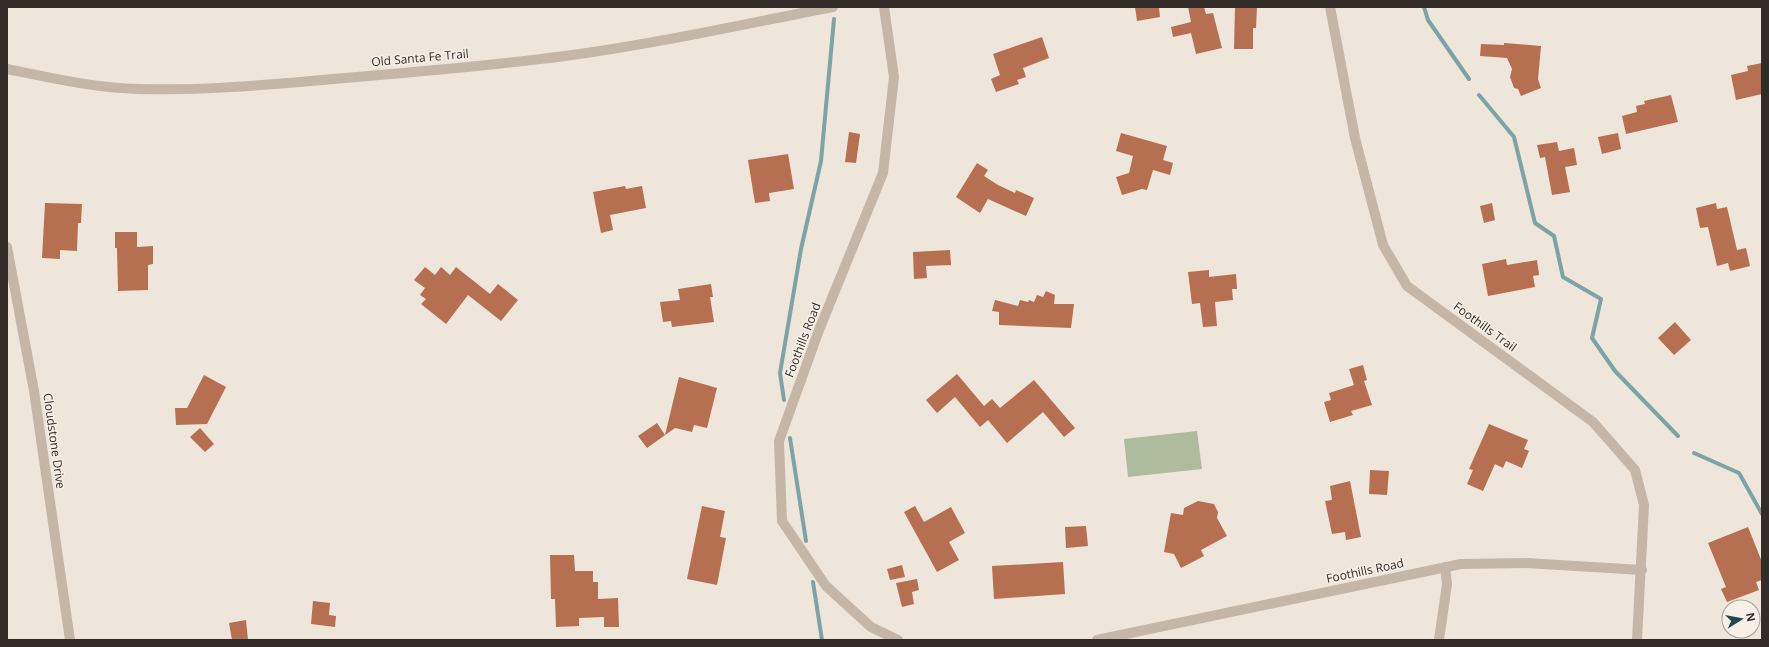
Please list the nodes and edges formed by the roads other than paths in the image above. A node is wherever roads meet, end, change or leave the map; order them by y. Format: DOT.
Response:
graph roads {
  1 [pos="834,7"];
  2 [pos="884,7"];
  3 [pos="1330,7"];
  4 [pos="7,69"];
  5 [pos="7,248"];
  6 [pos="1445,567"];
  7 [pos="1642,570"];
  8 [pos="70,640"];
  9 [pos="898,640"];
  10 [pos="1097,640"];
  11 [pos="1439,640"];
  12 [pos="1637,640"];
  1 -- 4 [label="street, Old Santa Fe Trail"];
  2 -- 9 [label="street, Foothills Road"];
  3 -- 7 [label="street, Foothills Trail"];
  5 -- 8 [label="street, Cloudstone Drive"];
  6 -- 7 [label="street, Foothills Road"];
  6 -- 10 [label="street, Foothills Road"];
  6 -- 11 [label="street"];
  7 -- 12 [label="street, Foothills Trail"];
}
